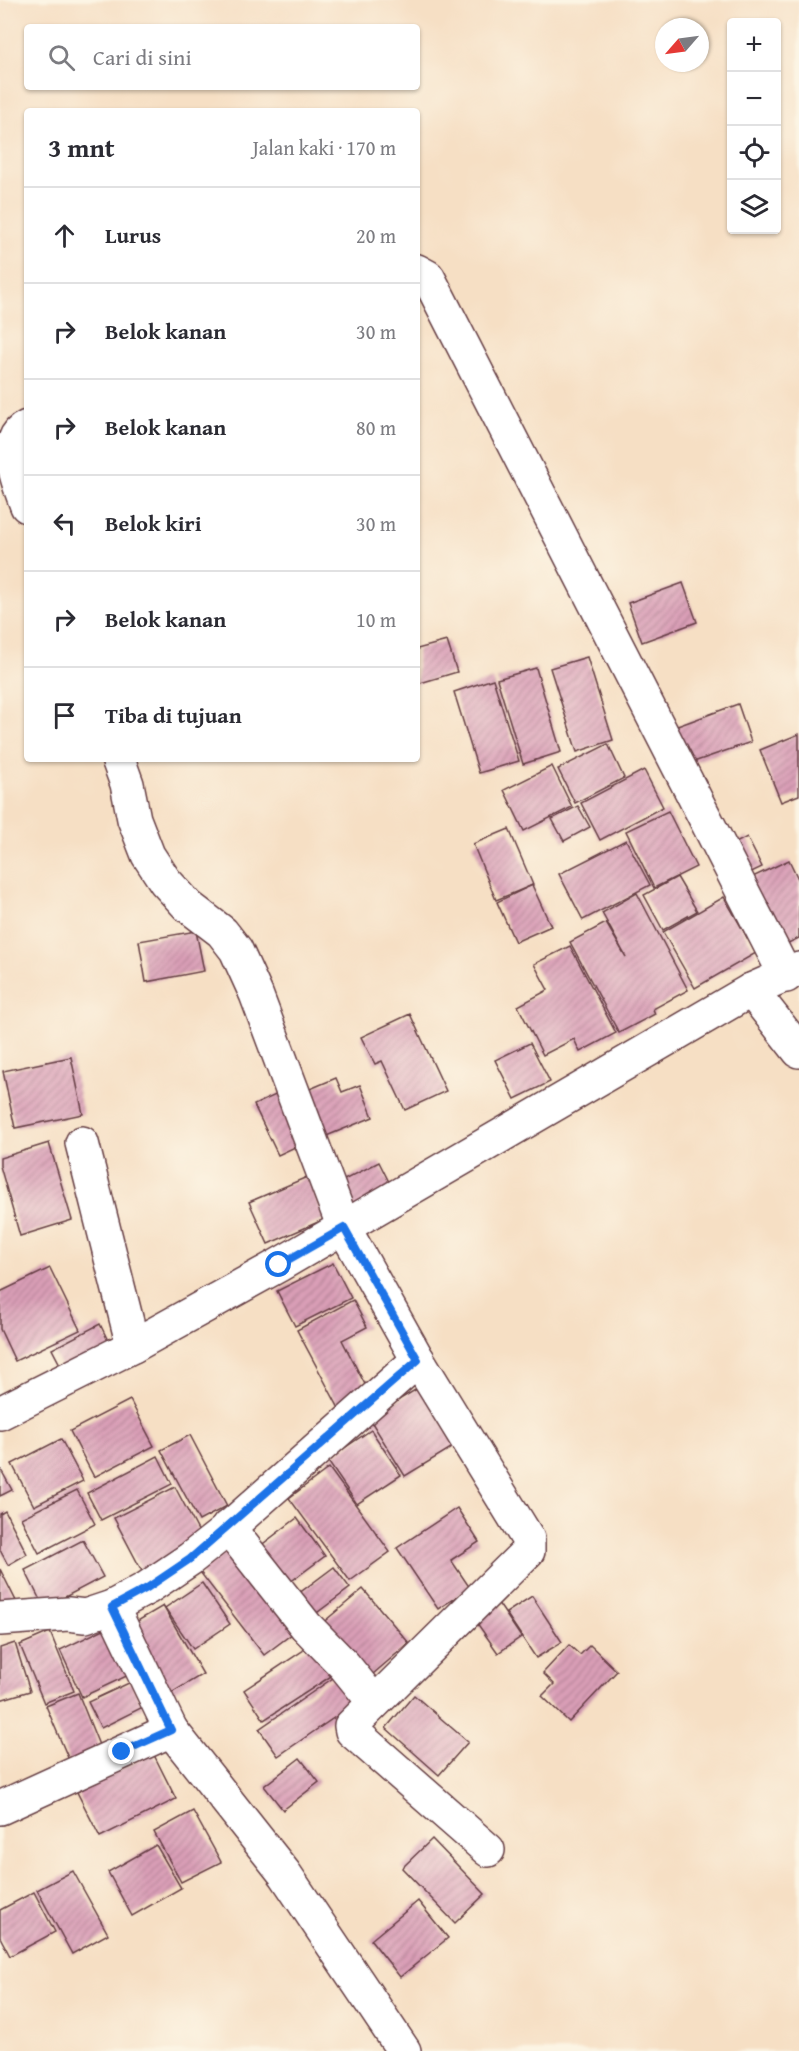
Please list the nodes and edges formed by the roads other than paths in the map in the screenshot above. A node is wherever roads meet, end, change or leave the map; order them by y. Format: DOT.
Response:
graph roads {
  1 [pos="420,273"];
  2 [pos="24,428"];
  3 [pos="24,497"];
  4 [pos="119,762"];
  5 [pos="792,972"];
  6 [pos="751,990"];
  7 [pos="799,1051"];
  8 [pos="82,1143"];
  9 [pos="344,1228"];
  10 [pos="133,1346"];
  11 [pos="418,1360"];
  12 [pos="0,1413"];
  13 [pos="228,1527"];
  14 [pos="112,1607"];
  15 [pos="0,1619"];
  16 [pos="374,1702"];
  17 [pos="171,1730"];
  18 [pos="0,1808"];
  19 [pos="488,1850"];
  20 [pos="404,2051"];
  1 -- 5 [label="street"];
  2 -- 3 [label="street"];
  4 -- 9 [label="street"];
  5 -- 6 [label="street"];
  6 -- 7 [label="street"];
  6 -- 9 [label="street"];
  8 -- 10 [label="street"];
  9 -- 10 [label="street"];
  9 -- 11 [label="street"];
  10 -- 12 [label="street"];
  11 -- 13 [label="street"];
  11 -- 16 [label="street"];
  13 -- 14 [label="street"];
  13 -- 16 [label="street"];
  14 -- 15 [label="street"];
  14 -- 17 [label="street"];
  16 -- 19 [label="street"];
  17 -- 18 [label="street"];
  17 -- 20 [label="street"];
}
